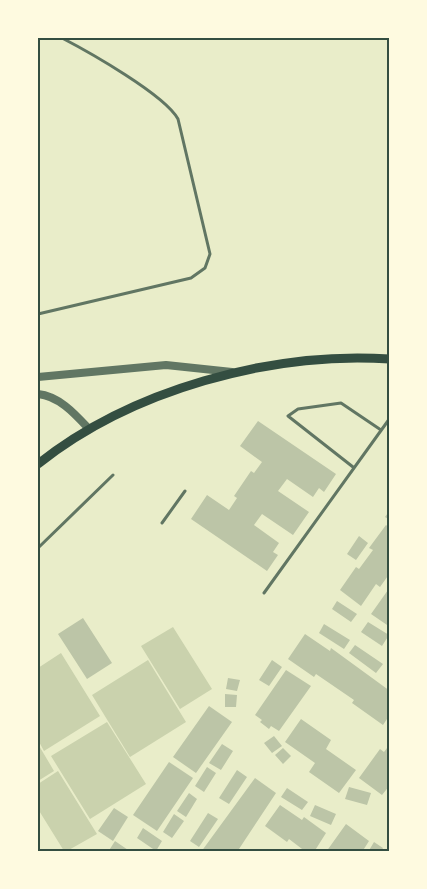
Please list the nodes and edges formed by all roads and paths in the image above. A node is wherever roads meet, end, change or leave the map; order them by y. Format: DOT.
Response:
graph roads {
  1 [pos="62,38"];
  2 [pos="38,314"];
  3 [pos="390,359"];
  4 [pos="234,372"];
  5 [pos="38,376"];
  6 [pos="38,394"];
  7 [pos="390,418"];
  8 [pos="90,429"];
  9 [pos="381,430"];
  10 [pos="38,464"];
  11 [pos="353,467"];
  12 [pos="113,475"];
  13 [pos="185,492"];
  14 [pos="162,523"];
  15 [pos="38,548"];
  16 [pos="264,593"];
  1 -- 2 [label="lane"];
  3 -- 4 [label="main road"];
  4 -- 5 [label="street"];
  4 -- 8 [label="main road"];
  6 -- 8 [label="street"];
  7 -- 9 [label="lane"];
  8 -- 10 [label="main road"];
  9 -- 11 [label="lane"];
  9 -- 11 [label="lane"];
  11 -- 16 [label="lane"];
  12 -- 15 [label="lane"];
  13 -- 14 [label="lane"];
}
